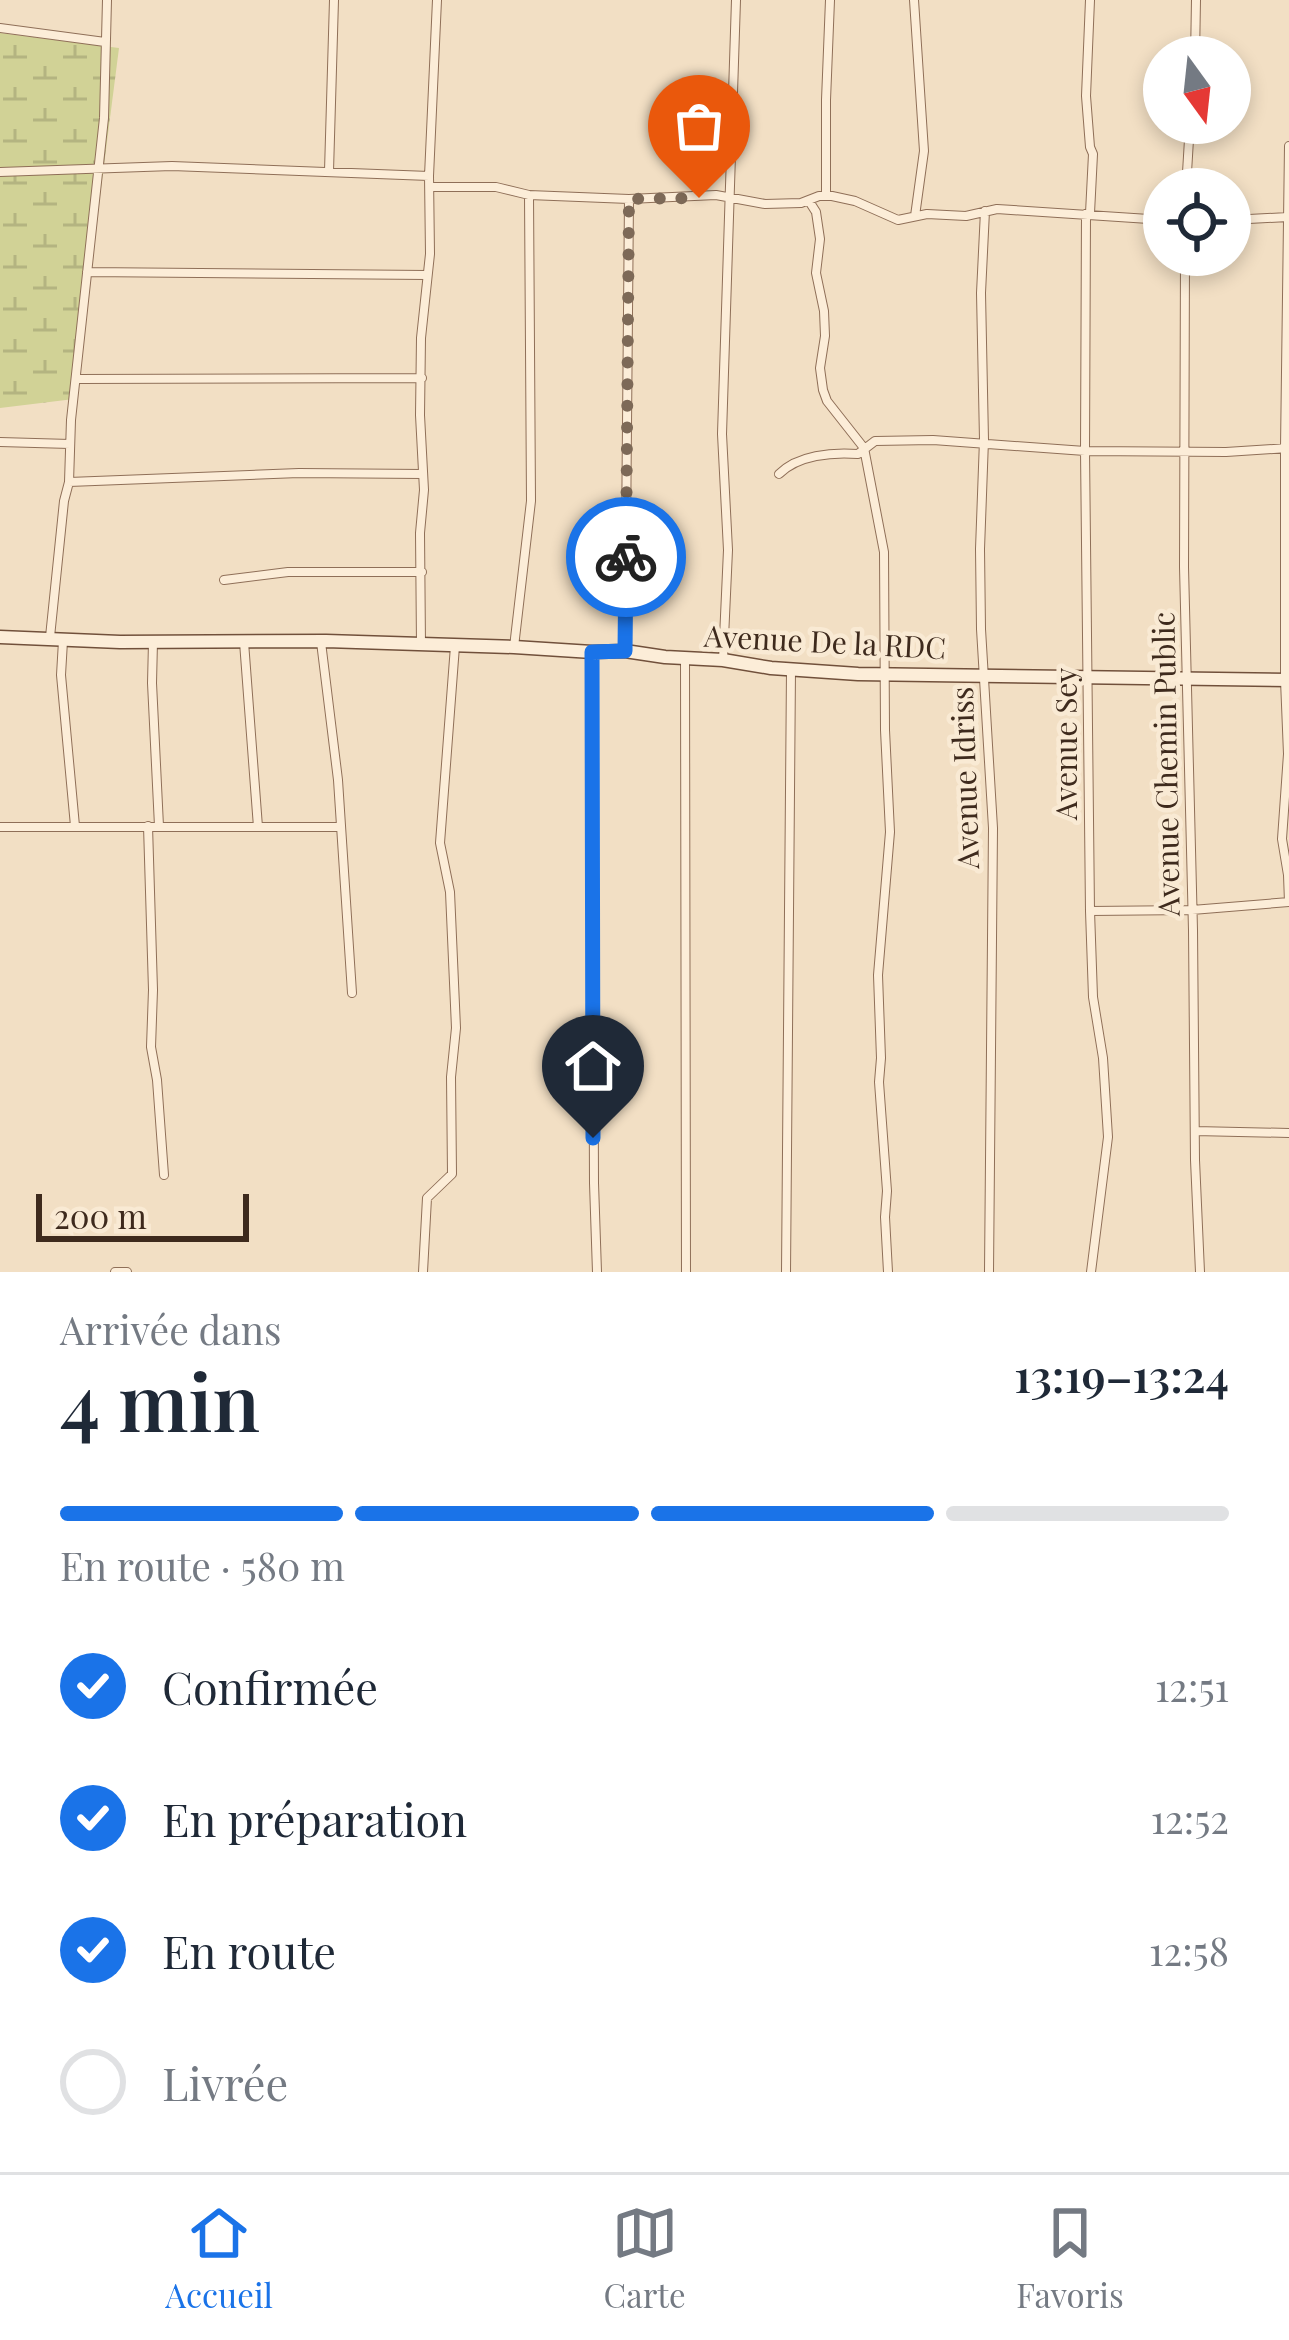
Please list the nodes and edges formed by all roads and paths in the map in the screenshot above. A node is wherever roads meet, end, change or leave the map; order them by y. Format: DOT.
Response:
graph roads {
  1 [pos="107,0"];
  2 [pos="334,0"];
  3 [pos="436,0"];
  4 [pos="736,0"];
  5 [pos="830,0"];
  6 [pos="914,0"];
  7 [pos="1090,0"];
  8 [pos="1196,0"];
  9 [pos="0,28"];
  10 [pos="1195,36"];
  11 [pos="105,42"];
  12 [pos="1289,146"];
  13 [pos="97,170"];
  14 [pos="329,171"];
  15 [pos="0,172"];
  16 [pos="429,181"];
  17 [pos="529,195"];
  18 [pos="826,196"];
  19 [pos="730,198"];
  20 [pos="629,199"];
  21 [pos="808,201"];
  22 [pos="985,211"];
  23 [pos="1088,214"];
  24 [pos="915,216"];
  25 [pos="1288,217"];
  26 [pos="1143,218"];
  27 [pos="1251,219"];
  28 [pos="87,272"];
  29 [pos="427,275"];
  30 [pos="1185,276"];
  31 [pos="422,378"];
  32 [pos="76,379"];
  33 [pos="0,442"];
  34 [pos="70,444"];
  35 [pos="983,445"];
  36 [pos="864,448"];
  37 [pos="1287,448"];
  38 [pos="1085,451"];
  39 [pos="1186,451"];
  40 [pos="423,474"];
  41 [pos="779,474"];
  42 [pos="69,482"];
  43 [pos="422,572"];
  44 [pos="224,580"];
  45 [pos="0,637"];
  46 [pos="56,638"];
  47 [pos="243,641"];
  48 [pos="320,641"];
  49 [pos="153,642"];
  50 [pos="421,645"];
  51 [pos="455,646"];
  52 [pos="514,646"];
  53 [pos="625,651"];
  54 [pos="592,652"];
  55 [pos="685,658"];
  56 [pos="723,660"];
  57 [pos="790,668"];
  58 [pos="885,673"];
  59 [pos="985,674"];
  60 [pos="1088,676"];
  61 [pos="1188,679"];
  62 [pos="1287,680"];
  63 [pos="75,826"];
  64 [pos="153,826"];
  65 [pos="0,827"];
  66 [pos="258,827"];
  67 [pos="341,827"];
  68 [pos="1289,902"];
  69 [pos="1192,910"];
  70 [pos="1090,911"];
  71 [pos="352,993"];
  72 [pos="1196,1131"];
  73 [pos="1289,1133"];
  74 [pos="164,1174"];
  75 [pos="423,1272"];
  76 [pos="597,1272"];
  77 [pos="686,1272"];
  78 [pos="786,1272"];
  79 [pos="888,1272"];
  80 [pos="989,1272"];
  81 [pos="1091,1272"];
  82 [pos="1200,1272"];
  1 -- 11 [label="street"];
  2 -- 14 [label="street"];
  3 -- 16 [label="street"];
  4 -- 19 [label="street"];
  5 -- 18 [label="street"];
  6 -- 24 [label="street"];
  7 -- 23 [label="street, Avenue Sey"];
  8 -- 10 [label="street"];
  9 -- 11 [label="street"];
  11 -- 13 [label="street"];
  12 -- 25 [label="street"];
  13 -- 14 [label="street"];
  13 -- 15 [label="street"];
  13 -- 28 [label="street"];
  14 -- 16 [label="street"];
  16 -- 17 [label="street"];
  16 -- 29 [label="street"];
  17 -- 20 [label="street"];
  17 -- 52 [label="street"];
  18 -- 21 [label="street"];
  18 -- 24 [label="street"];
  19 -- 20 [label="street"];
  19 -- 21 [label="street"];
  19 -- 56 [label="street"];
  20 -- 53 [label="street"];
  21 -- 36 [label="street"];
  22 -- 23 [label="street"];
  22 -- 24 [label="street"];
  22 -- 35 [label="street, Avenue Idriss"];
  23 -- 26 [label="street"];
  23 -- 38 [label="street, Avenue Sey"];
  25 -- 27 [label="street"];
  25 -- 37 [label="street"];
  28 -- 29 [label="street"];
  28 -- 32 [label="street"];
  29 -- 31 [label="street"];
  30 -- 39 [label="street, Avenue Chemin Public"];
  31 -- 32 [label="street"];
  31 -- 40 [label="street"];
  32 -- 34 [label="street"];
  33 -- 34 [label="street"];
  34 -- 42 [label="street"];
  35 -- 36 [label="street"];
  35 -- 38 [label="street"];
  35 -- 59 [label="street, Avenue Idriss"];
  36 -- 41 [label="street"];
  36 -- 58 [label="street"];
  37 -- 39 [label="street"];
  37 -- 62 [label="street"];
  38 -- 39 [label="street"];
  38 -- 60 [label="street, Avenue Sey"];
  39 -- 61 [label="street, Avenue Chemin Public"];
  40 -- 42 [label="street"];
  40 -- 43 [label="street"];
  42 -- 46 [label="street"];
  43 -- 44 [label="street"];
  43 -- 50 [label="street"];
  45 -- 46 [label="street, Avenue De la RDC"];
  46 -- 49 [label="street, Avenue De la RDC"];
  46 -- 63 [label="street"];
  47 -- 48 [label="street, Avenue De la RDC"];
  47 -- 49 [label="street, Avenue De la RDC"];
  47 -- 66 [label="street"];
  48 -- 50 [label="street, Avenue De la RDC"];
  48 -- 67 [label="street"];
  49 -- 64 [label="street"];
  50 -- 51 [label="street, Avenue De la RDC"];
  51 -- 52 [label="street, Avenue De la RDC"];
  51 -- 75 [label="street"];
  52 -- 54 [label="street, Avenue De la RDC"];
  53 -- 54 [label="street, Avenue De la RDC"];
  53 -- 55 [label="street, Avenue De la RDC"];
  54 -- 76 [label="street"];
  55 -- 56 [label="street, Avenue De la RDC"];
  55 -- 77 [label="street"];
  56 -- 57 [label="street, Avenue De la RDC"];
  57 -- 58 [label="street, Avenue De la RDC"];
  57 -- 78 [label="street"];
  58 -- 59 [label="street, Avenue De la RDC"];
  58 -- 79 [label="street"];
  59 -- 60 [label="street, Avenue De la RDC"];
  59 -- 80 [label="street, Avenue Idriss"];
  60 -- 61 [label="street, Avenue De la RDC"];
  60 -- 70 [label="street, Avenue Sey"];
  61 -- 62 [label="street, Avenue De la RDC"];
  61 -- 69 [label="street, Avenue Chemin Public"];
  62 -- 68 [label="street"];
  63 -- 64 [label="street"];
  63 -- 65 [label="street"];
  64 -- 66 [label="street"];
  64 -- 74 [label="street"];
  66 -- 67 [label="street"];
  67 -- 71 [label="street"];
  68 -- 69 [label="street"];
  69 -- 70 [label="street"];
  69 -- 72 [label="street, Avenue Chemin Public"];
  70 -- 81 [label="street, Avenue Sey"];
  72 -- 73 [label="street"];
  72 -- 82 [label="street, Avenue Chemin Public"];
}
